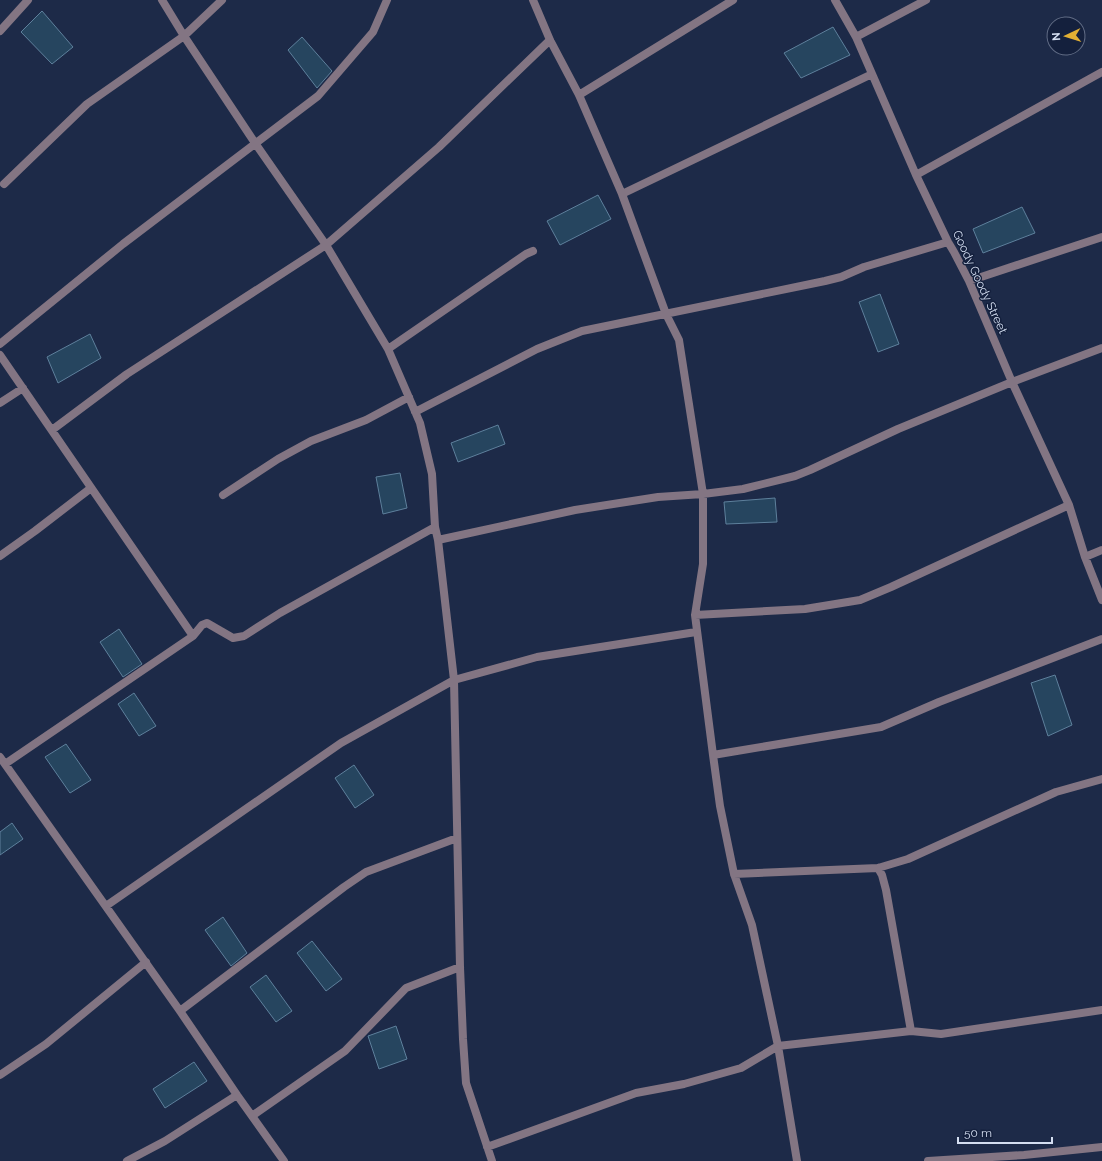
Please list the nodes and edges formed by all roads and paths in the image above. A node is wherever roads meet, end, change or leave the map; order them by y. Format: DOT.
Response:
graph roads {
  1 [pos="28,0"];
  2 [pos="162,0"];
  3 [pos="222,0"];
  4 [pos="387,0"];
  5 [pos="533,0"];
  6 [pos="733,0"];
  7 [pos="835,0"];
  8 [pos="926,0"];
  9 [pos="0,31"];
  10 [pos="184,36"];
  11 [pos="856,37"];
  12 [pos="550,40"];
  13 [pos="1102,72"];
  14 [pos="872,74"];
  15 [pos="579,95"];
  16 [pos="255,143"];
  17 [pos="916,175"];
  18 [pos="4,184"];
  19 [pos="622,194"];
  20 [pos="1102,237"];
  21 [pos="948,242"];
  22 [pos="326,245"];
  23 [pos="533,251"];
  24 [pos="969,281"];
  25 [pos="666,314"];
  26 [pos="0,344"];
  27 [pos="1102,348"];
  28 [pos="388,349"];
  29 [pos="0,355"];
  30 [pos="1012,382"];
  31 [pos="22,388"];
  32 [pos="409,397"];
  33 [pos="0,403"];
  34 [pos="415,412"];
  35 [pos="52,430"];
  36 [pos="91,488"];
  37 [pos="703,494"];
  38 [pos="223,495"];
  39 [pos="1069,505"];
  40 [pos="435,527"];
  41 [pos="438,540"];
  42 [pos="1102,550"];
  43 [pos="0,556"];
  44 [pos="1085,557"];
  45 [pos="1102,600"];
  46 [pos="694,615"];
  47 [pos="696,632"];
  48 [pos="193,636"];
  49 [pos="1102,639"];
  50 [pos="454,680"];
  51 [pos="713,755"];
  52 [pos="0,757"];
  53 [pos="5,764"];
  54 [pos="1102,780"];
  55 [pos="457,838"];
  56 [pos="878,868"];
  57 [pos="734,874"];
  58 [pos="106,906"];
  59 [pos="146,962"];
  60 [pos="460,967"];
  61 [pos="180,1010"];
  62 [pos="1102,1010"];
  63 [pos="911,1031"];
  64 [pos="778,1046"];
  65 [pos="0,1075"];
  66 [pos="237,1095"];
  67 [pos="252,1116"];
  68 [pos="487,1147"];
  69 [pos="1102,1147"];
  70 [pos="127,1161"];
  71 [pos="284,1161"];
  72 [pos="492,1161"];
  73 [pos="797,1161"];
  74 [pos="928,1161"];
  1 -- 9 [label="street"];
  2 -- 10 [label="street"];
  3 -- 10 [label="street"];
  4 -- 16 [label="street"];
  5 -- 12 [label="street"];
  6 -- 15 [label="street"];
  7 -- 11 [label="street, Goody Goody Street"];
  8 -- 11 [label="street"];
  10 -- 16 [label="street"];
  10 -- 18 [label="street"];
  11 -- 14 [label="street, Goody Goody Street"];
  12 -- 15 [label="street"];
  12 -- 22 [label="street"];
  13 -- 17 [label="street"];
  14 -- 17 [label="street, Goody Goody Street"];
  14 -- 19 [label="street"];
  15 -- 19 [label="street"];
  16 -- 22 [label="street"];
  16 -- 26 [label="street"];
  17 -- 21 [label="street, Goody Goody Street"];
  19 -- 25 [label="street"];
  20 -- 24 [label="street"];
  21 -- 24 [label="street, Goody Goody Street"];
  21 -- 25 [label="street"];
  22 -- 28 [label="street"];
  22 -- 35 [label="street"];
  23 -- 28 [label="street"];
  24 -- 30 [label="street, Goody Goody Street"];
  25 -- 34 [label="street"];
  25 -- 37 [label="street"];
  27 -- 30 [label="street"];
  28 -- 32 [label="street"];
  29 -- 31 [label="street"];
  30 -- 37 [label="street"];
  30 -- 39 [label="street, Goody Goody Street"];
  31 -- 33 [label="street"];
  31 -- 35 [label="street"];
  32 -- 34 [label="street"];
  32 -- 38 [label="street"];
  34 -- 40 [label="street"];
  35 -- 36 [label="street"];
  36 -- 43 [label="street"];
  36 -- 48 [label="street"];
  37 -- 41 [label="street"];
  37 -- 46 [label="street"];
  39 -- 44 [label="street, Goody Goody Street"];
  39 -- 46 [label="street"];
  40 -- 41 [label="street"];
  40 -- 48 [label="street"];
  41 -- 50 [label="street"];
  42 -- 44 [label="street"];
  44 -- 45 [label="street, Goody Goody Street"];
  46 -- 47 [label="street"];
  47 -- 50 [label="street"];
  47 -- 51 [label="street"];
  48 -- 53 [label="street"];
  49 -- 51 [label="street"];
  50 -- 55 [label="street"];
  50 -- 58 [label="street"];
  51 -- 57 [label="street"];
  52 -- 53 [label="street"];
  53 -- 58 [label="street"];
  54 -- 56 [label="street"];
  55 -- 60 [label="street"];
  55 -- 61 [label="street"];
  56 -- 57 [label="street"];
  56 -- 63 [label="street"];
  57 -- 64 [label="street"];
  58 -- 59 [label="street"];
  59 -- 61 [label="street"];
  59 -- 65 [label="street"];
  60 -- 67 [label="street"];
  60 -- 68 [label="street"];
  61 -- 66 [label="street"];
  62 -- 63 [label="street"];
  63 -- 64 [label="street"];
  64 -- 68 [label="street"];
  64 -- 73 [label="street"];
  66 -- 67 [label="street"];
  66 -- 70 [label="street"];
  67 -- 71 [label="street"];
  68 -- 72 [label="street"];
  69 -- 74 [label="street"];
}
